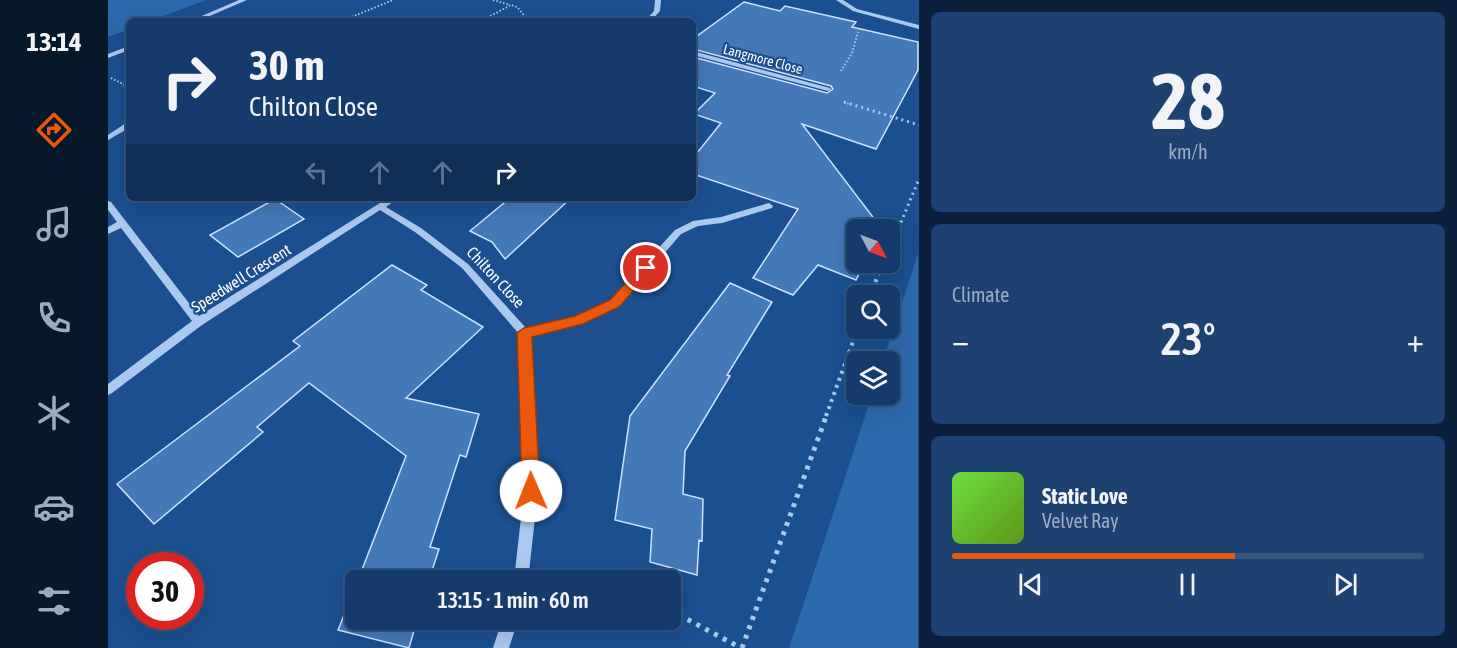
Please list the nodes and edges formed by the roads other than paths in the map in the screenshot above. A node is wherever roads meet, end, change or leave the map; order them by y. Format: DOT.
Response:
graph roads {
  1 [pos="244,0"];
  2 [pos="657,0"];
  3 [pos="838,0"];
  4 [pos="200,18"];
  5 [pos="651,18"];
  6 [pos="918,27"];
  7 [pos="126,49"];
  8 [pos="696,54"];
  9 [pos="108,56"];
  10 [pos="828,89"];
  11 [pos="126,127"];
  12 [pos="108,138"];
  13 [pos="390,201"];
  14 [pos="108,204"];
  15 [pos="769,206"];
  16 [pos="381,207"];
  17 [pos="123,223"];
  18 [pos="108,231"];
  19 [pos="198,322"];
  20 [pos="524,333"];
  21 [pos="108,390"];
  22 [pos="523,570"];
  23 [pos="507,630"];
  24 [pos="501,648"];
  1 -- 4 [label="street"];
  2 -- 5 [label="street"];
  3 -- 6 [label="street"];
  7 -- 9 [label="street"];
  8 -- 10 [label="street, Langmore Close"];
  11 -- 12 [label="street"];
  13 -- 16 [label="street, Speedwell Crescent"];
  14 -- 17 [label="street"];
  15 -- 20 [label="street, Chilton Close"];
  16 -- 19 [label="street, Speedwell Crescent"];
  16 -- 20 [label="street, Chilton Close"];
  17 -- 18 [label="street"];
  17 -- 19 [label="street"];
  19 -- 21 [label="street, Speedwell Crescent"];
  20 -- 22 [label="street, Chilton Close"];
  23 -- 24 [label="street"];
}
